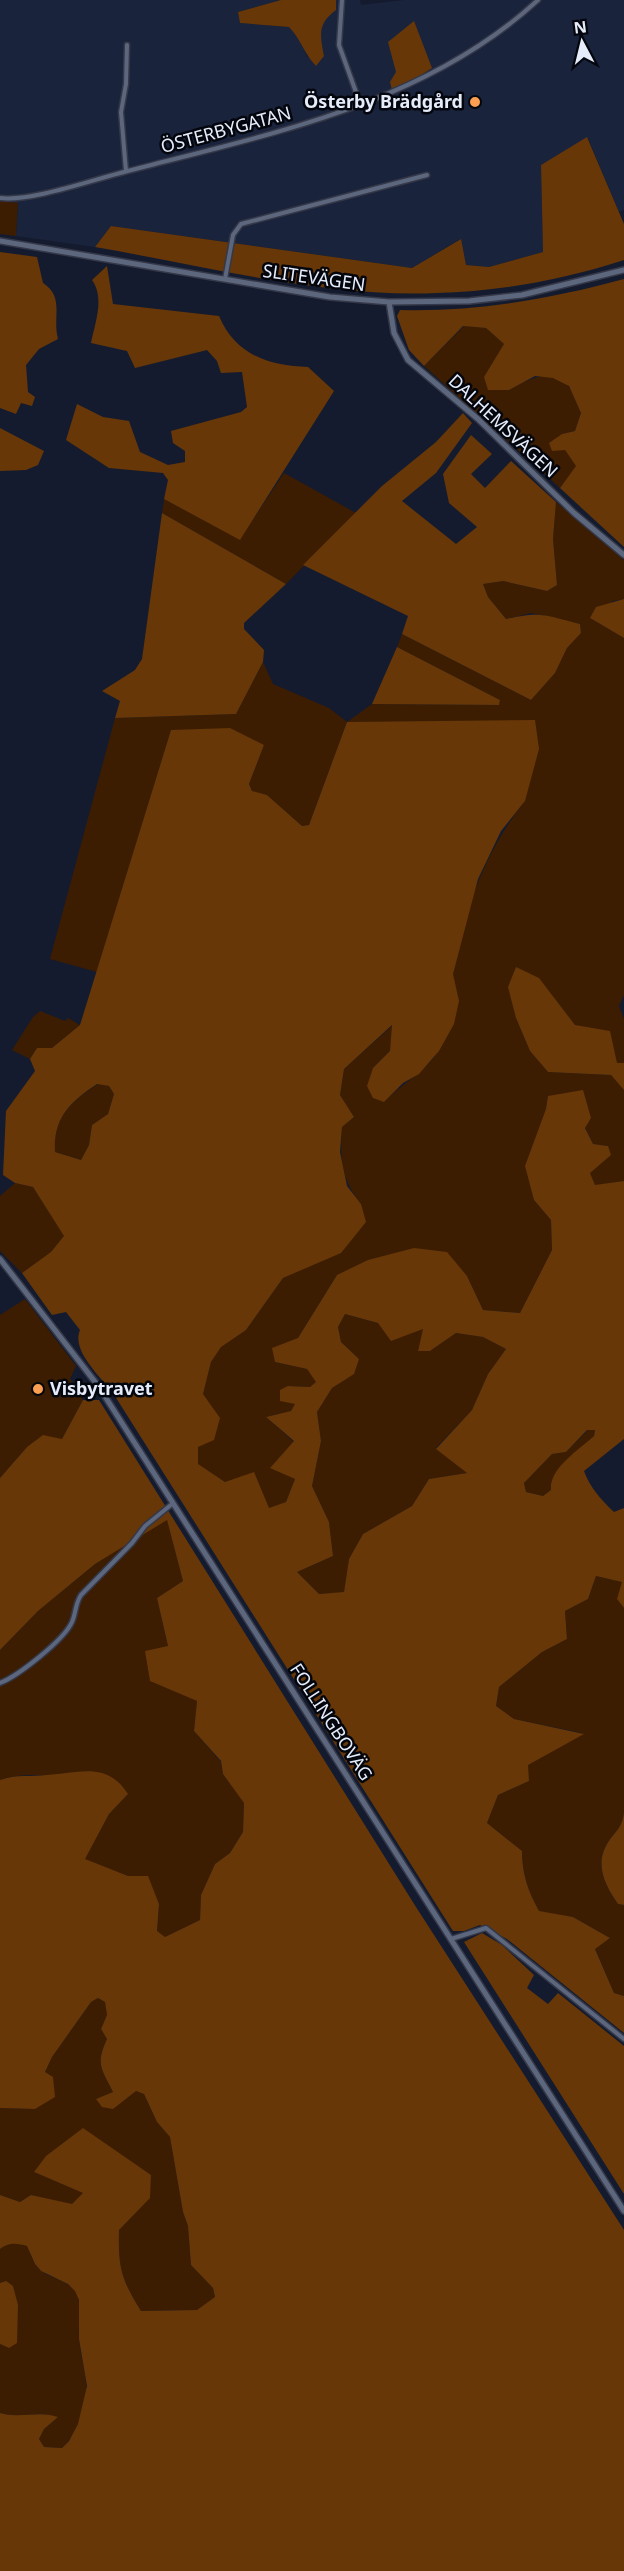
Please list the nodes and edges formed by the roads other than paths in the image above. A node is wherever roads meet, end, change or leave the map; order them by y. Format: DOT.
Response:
graph roads {
  1 [pos="342,0"];
  2 [pos="528,0"];
  3 [pos="538,0"];
  4 [pos="531,6"];
  5 [pos="127,45"];
  6 [pos="361,106"];
  7 [pos="126,171"];
  8 [pos="427,175"];
  9 [pos="0,198"];
  10 [pos="0,241"];
  11 [pos="624,270"];
  12 [pos="225,279"];
  13 [pos="389,302"];
  14 [pos="624,555"];
  15 [pos="0,1259"];
  16 [pos="172,1503"];
  17 [pos="0,1683"];
  18 [pos="451,1939"];
  19 [pos="624,2039"];
  20 [pos="624,2211"];
  1 -- 6 [label="street"];
  2 -- 4 [label="street"];
  3 -- 4 [label="street, ÖSTERBYGATAN"];
  4 -- 6 [label="street, ÖSTERBYGATAN"];
  5 -- 7 [label="street"];
  6 -- 7 [label="street, ÖSTERBYGATAN"];
  7 -- 9 [label="street, ÖSTERBYGATAN"];
  8 -- 12 [label="street"];
  10 -- 12 [label="main road, SLITEVÄGEN"];
  11 -- 13 [label="main road, SLITEVÄGEN"];
  12 -- 13 [label="main road, SLITEVÄGEN"];
  13 -- 14 [label="main road, DALHEMSVÄGEN"];
  15 -- 16 [label="main road, FOLLINGBOVÄG"];
  16 -- 17 [label="street"];
  16 -- 18 [label="main road, FOLLINGBOVÄG"];
  18 -- 19 [label="street"];
  18 -- 20 [label="main road, FOLLINGBOVÄG"];
}
